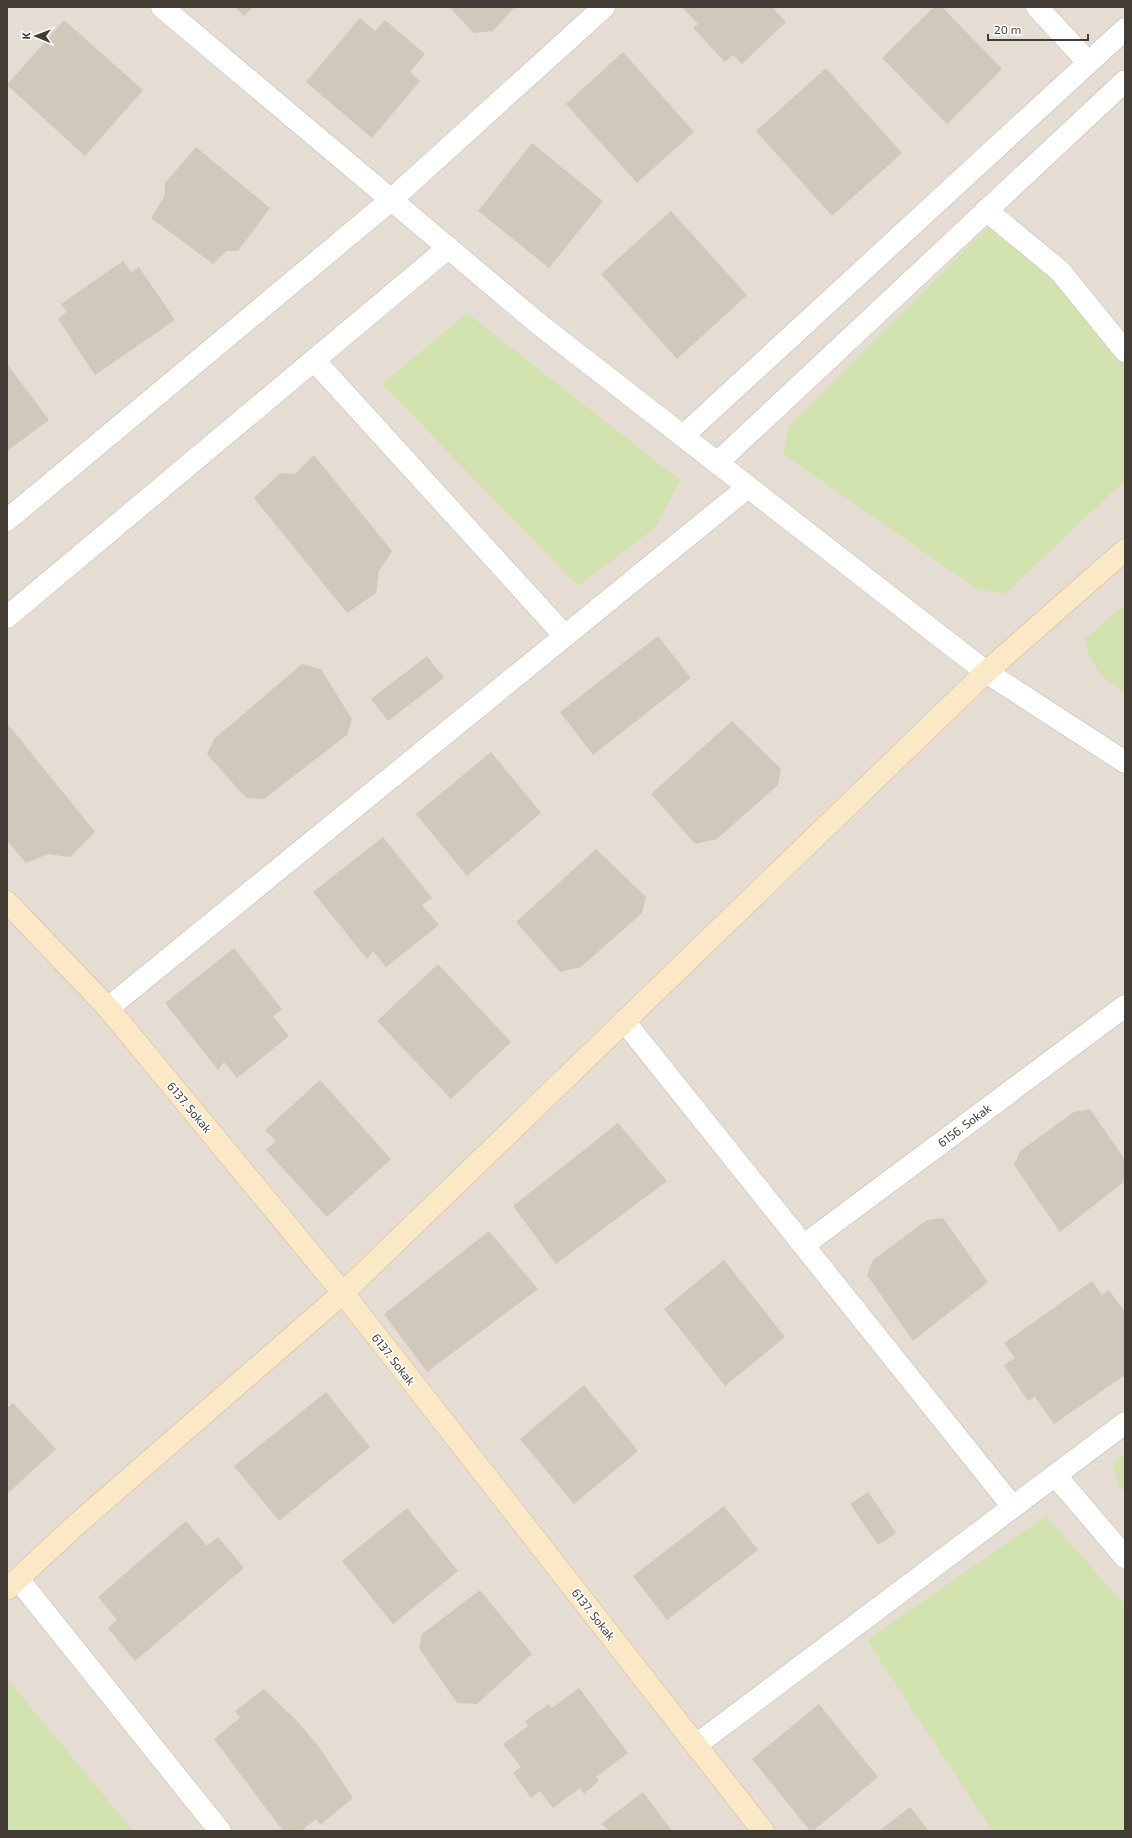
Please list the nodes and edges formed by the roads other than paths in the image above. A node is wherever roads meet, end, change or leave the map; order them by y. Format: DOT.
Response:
graph roads {
  1 [pos="162,7"];
  2 [pos="604,7"];
  3 [pos="1037,7"];
  4 [pos="1125,29"];
  5 [pos="1088,62"];
  6 [pos="1125,81"];
  7 [pos="391,200"];
  8 [pos="986,210"];
  9 [pos="448,248"];
  10 [pos="1125,351"];
  11 [pos="314,360"];
  12 [pos="683,436"];
  13 [pos="717,463"];
  14 [pos="748,487"];
  15 [pos="7,520"];
  16 [pos="1125,550"];
  17 [pos="7,617"];
  18 [pos="565,636"];
  19 [pos="986,672"];
  20 [pos="1125,762"];
  21 [pos="7,902"];
  22 [pos="1125,1006"];
  23 [pos="108,1008"];
  24 [pos="624,1021"];
  25 [pos="804,1245"];
  26 [pos="343,1293"];
  27 [pos="1125,1423"];
  28 [pos="1055,1475"];
  29 [pos="1013,1507"];
  30 [pos="1125,1557"];
  31 [pos="12,1584"];
  32 [pos="696,1745"];
  33 [pos="220,1831"];
  34 [pos="763,1831"];
  1 -- 7 [label="street"];
  2 -- 7 [label="street"];
  3 -- 5 [label="street"];
  4 -- 5 [label="street"];
  5 -- 12 [label="street"];
  6 -- 8 [label="street"];
  7 -- 9 [label="street"];
  7 -- 15 [label="street"];
  8 -- 10 [label="street"];
  8 -- 13 [label="street"];
  9 -- 11 [label="street"];
  9 -- 12 [label="street"];
  11 -- 17 [label="street"];
  11 -- 18 [label="street"];
  12 -- 13 [label="street"];
  13 -- 14 [label="street"];
  14 -- 18 [label="street"];
  14 -- 19 [label="street"];
  16 -- 19 [label="street"];
  18 -- 23 [label="street"];
  19 -- 20 [label="street"];
  19 -- 24 [label="street"];
  21 -- 23 [label="street, 6137. Sokak"];
  22 -- 25 [label="street, 6156. Sokak"];
  23 -- 26 [label="street, 6137. Sokak"];
  24 -- 25 [label="street"];
  24 -- 26 [label="street"];
  25 -- 29 [label="street"];
  26 -- 31 [label="street"];
  26 -- 32 [label="street, 6137. Sokak"];
  27 -- 28 [label="street"];
  28 -- 29 [label="street"];
  28 -- 30 [label="street"];
  29 -- 32 [label="street"];
  31 -- 33 [label="street"];
  32 -- 34 [label="street, 6137. Sokak"];
}
